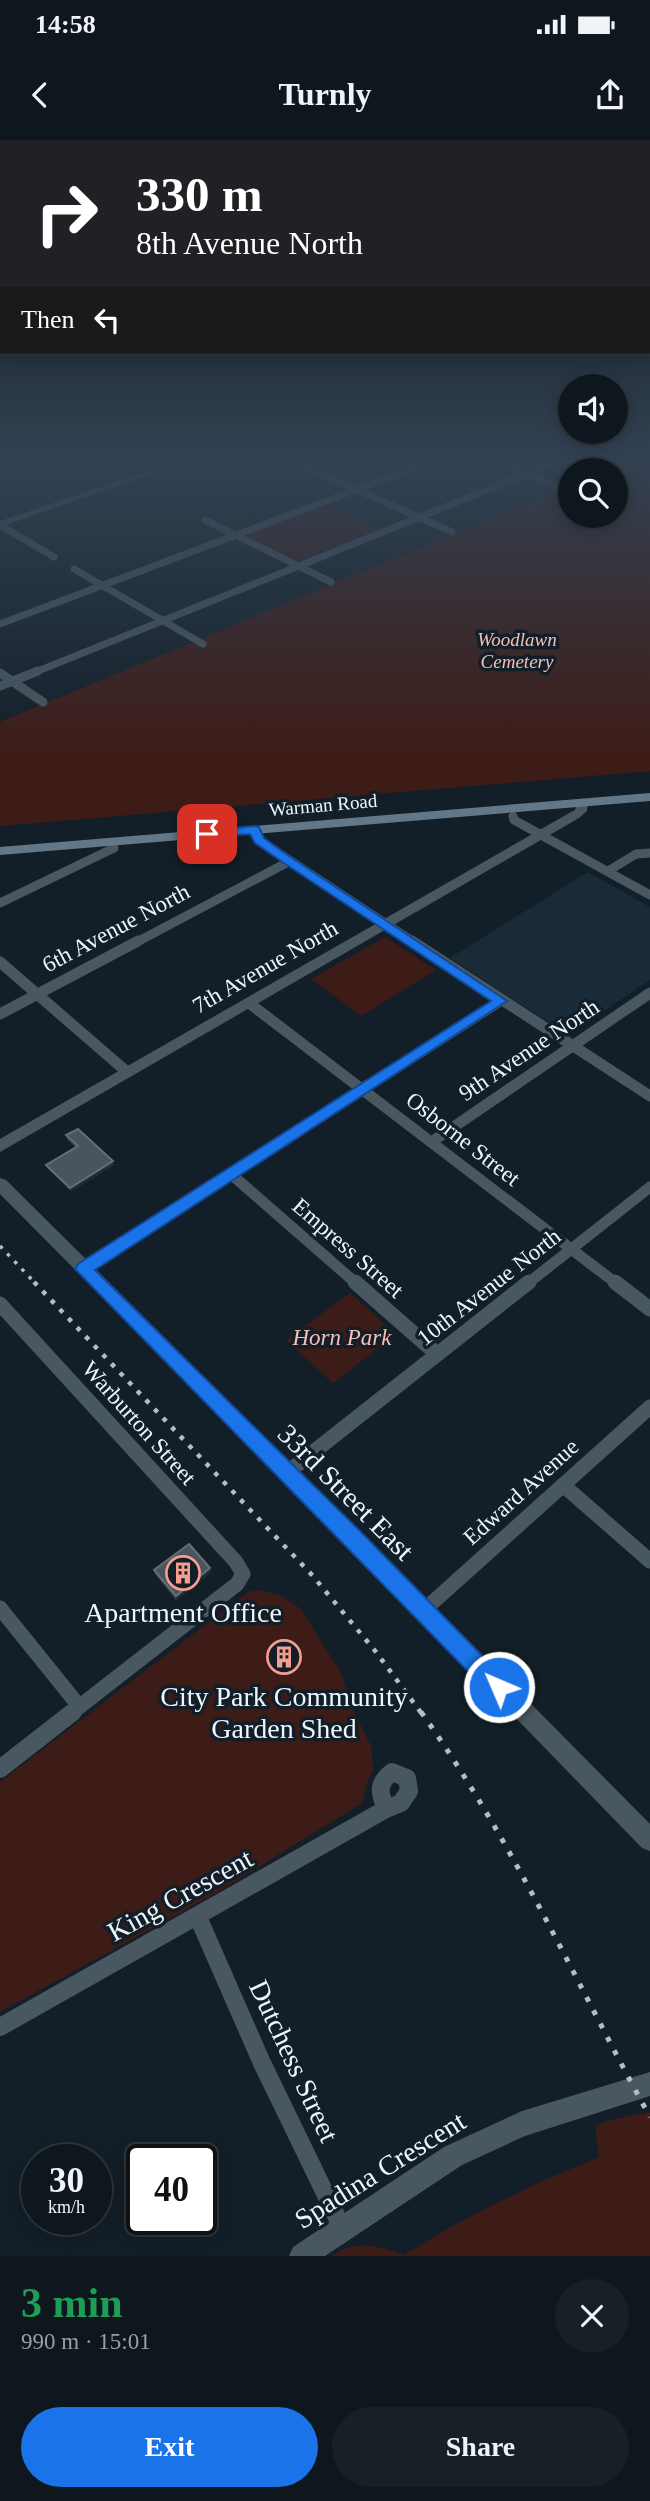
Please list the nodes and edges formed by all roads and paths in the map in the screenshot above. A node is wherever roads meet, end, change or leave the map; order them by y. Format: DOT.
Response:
graph roads {
  1 [pos="183,556"];
  2 [pos="278,556"];
  3 [pos="324,556"];
  4 [pos="298,566"];
  5 [pos="74,569"];
  6 [pos="331,582"];
  7 [pos="104,586"];
  8 [pos="163,620"];
  9 [pos="0,624"];
  10 [pos="203,644"];
  11 [pos="0,673"];
  12 [pos="12,681"];
  13 [pos="0,686"];
  14 [pos="43,702"];
  15 [pos="650,797"];
  16 [pos="650,805"];
  17 [pos="582,807"];
  18 [pos="513,816"];
  19 [pos="256,833"];
  20 [pos="540,835"];
  21 [pos="114,848"];
  22 [pos="0,851"];
  23 [pos="650,853"];
  24 [pos="0,858"];
  25 [pos="290,861"];
  26 [pos="608,871"];
  27 [pos="650,895"];
  28 [pos="0,903"];
  29 [pos="386,924"];
  30 [pos="0,962"];
  31 [pos="37,993"];
  32 [pos="650,993"];
  33 [pos="500,1001"];
  34 [pos="249,1003"];
  35 [pos="0,1014"];
  36 [pos="572,1047"];
  37 [pos="127,1072"];
  38 [pos="363,1089"];
  39 [pos="650,1096"];
  40 [pos="433,1142"];
  41 [pos="0,1146"];
  42 [pos="231,1174"];
  43 [pos="0,1184"];
  44 [pos="650,1187"];
  45 [pos="571,1249"];
  46 [pos="84,1269"];
  47 [pos="0,1304"];
  48 [pos="650,1309"];
  49 [pos="437,1354"];
  50 [pos="650,1407"];
  51 [pos="288,1472"];
  52 [pos="563,1485"];
  53 [pos="650,1561"];
  54 [pos="243,1574"];
  55 [pos="0,1608"];
  56 [pos="423,1611"];
  57 [pos="79,1706"];
  58 [pos="0,1769"];
  59 [pos="386,1809"];
  60 [pos="650,1840"];
  61 [pos="198,1917"];
  62 [pos="0,2027"];
  63 [pos="650,2084"];
  64 [pos="342,2228"];
  65 [pos="302,2256"];
  1 -- 7 [label="street"];
  2 -- 4 [label="street"];
  3 -- 4 [label="street"];
  4 -- 6 [label="street"];
  4 -- 8 [label="street"];
  5 -- 7 [label="street"];
  7 -- 8 [label="street"];
  7 -- 9 [label="street"];
  8 -- 10 [label="street"];
  8 -- 12 [label="street"];
  11 -- 12 [label="street"];
  12 -- 13 [label="street"];
  12 -- 14 [label="street"];
  15 -- 17 [label="main road, Warman Road"];
  16 -- 17 [label="main road, Warman Road"];
  17 -- 18 [label="main road, Warman Road"];
  17 -- 19 [label="main road, Warman Road"];
  17 -- 20 [label="street, 7th Avenue North"];
  18 -- 19 [label="main road, Warman Road"];
  18 -- 20 [label="street"];
  19 -- 21 [label="main road, Warman Road"];
  19 -- 22 [label="main road, Warman Road"];
  19 -- 25 [label="street"];
  20 -- 26 [label="street"];
  20 -- 29 [label="street, 7th Avenue North"];
  21 -- 24 [label="main road, Warman Road"];
  21 -- 28 [label="street"];
  23 -- 26 [label="street"];
  25 -- 29 [label="street"];
  25 -- 31 [label="street, 6th Avenue North"];
  26 -- 27 [label="street"];
  29 -- 33 [label="street"];
  29 -- 34 [label="street, 7th Avenue North"];
  30 -- 31 [label="street"];
  31 -- 35 [label="street, 6th Avenue North"];
  31 -- 37 [label="street"];
  32 -- 36 [label="street, 9th Avenue North"];
  33 -- 36 [label="street"];
  33 -- 38 [label="street"];
  34 -- 37 [label="street, 7th Avenue North"];
  34 -- 38 [label="street, Osborne Street"];
  36 -- 39 [label="street"];
  36 -- 40 [label="street, 9th Avenue North"];
  37 -- 41 [label="street, 7th Avenue North"];
  38 -- 40 [label="street, Osborne Street"];
  38 -- 42 [label="street"];
  40 -- 45 [label="street, Osborne Street"];
  42 -- 46 [label="street"];
  42 -- 49 [label="street, Empress Street"];
  43 -- 46 [label="street, 33rd Street East"];
  44 -- 45 [label="street, 10th Avenue North"];
  45 -- 48 [label="street, Osborne Street"];
  45 -- 49 [label="street, 10th Avenue North"];
  46 -- 51 [label="street, 33rd Street East"];
  47 -- 54 [label="street, Warburton Street"];
  49 -- 51 [label="street, 10th Avenue North"];
  50 -- 52 [label="street, Edward Avenue"];
  51 -- 56 [label="street, 33rd Street East"];
  52 -- 53 [label="street"];
  52 -- 56 [label="street, Edward Avenue"];
  54 -- 57 [label="street"];
  55 -- 57 [label="street"];
  56 -- 60 [label="street, 33rd Street East"];
  57 -- 58 [label="street"];
  59 -- 61 [label="street, King Crescent"];
  61 -- 62 [label="street, King Crescent"];
  61 -- 64 [label="street, Dutchess Street"];
  63 -- 64 [label="street, Spadina Crescent"];
  64 -- 65 [label="street, Spadina Crescent"];
}
